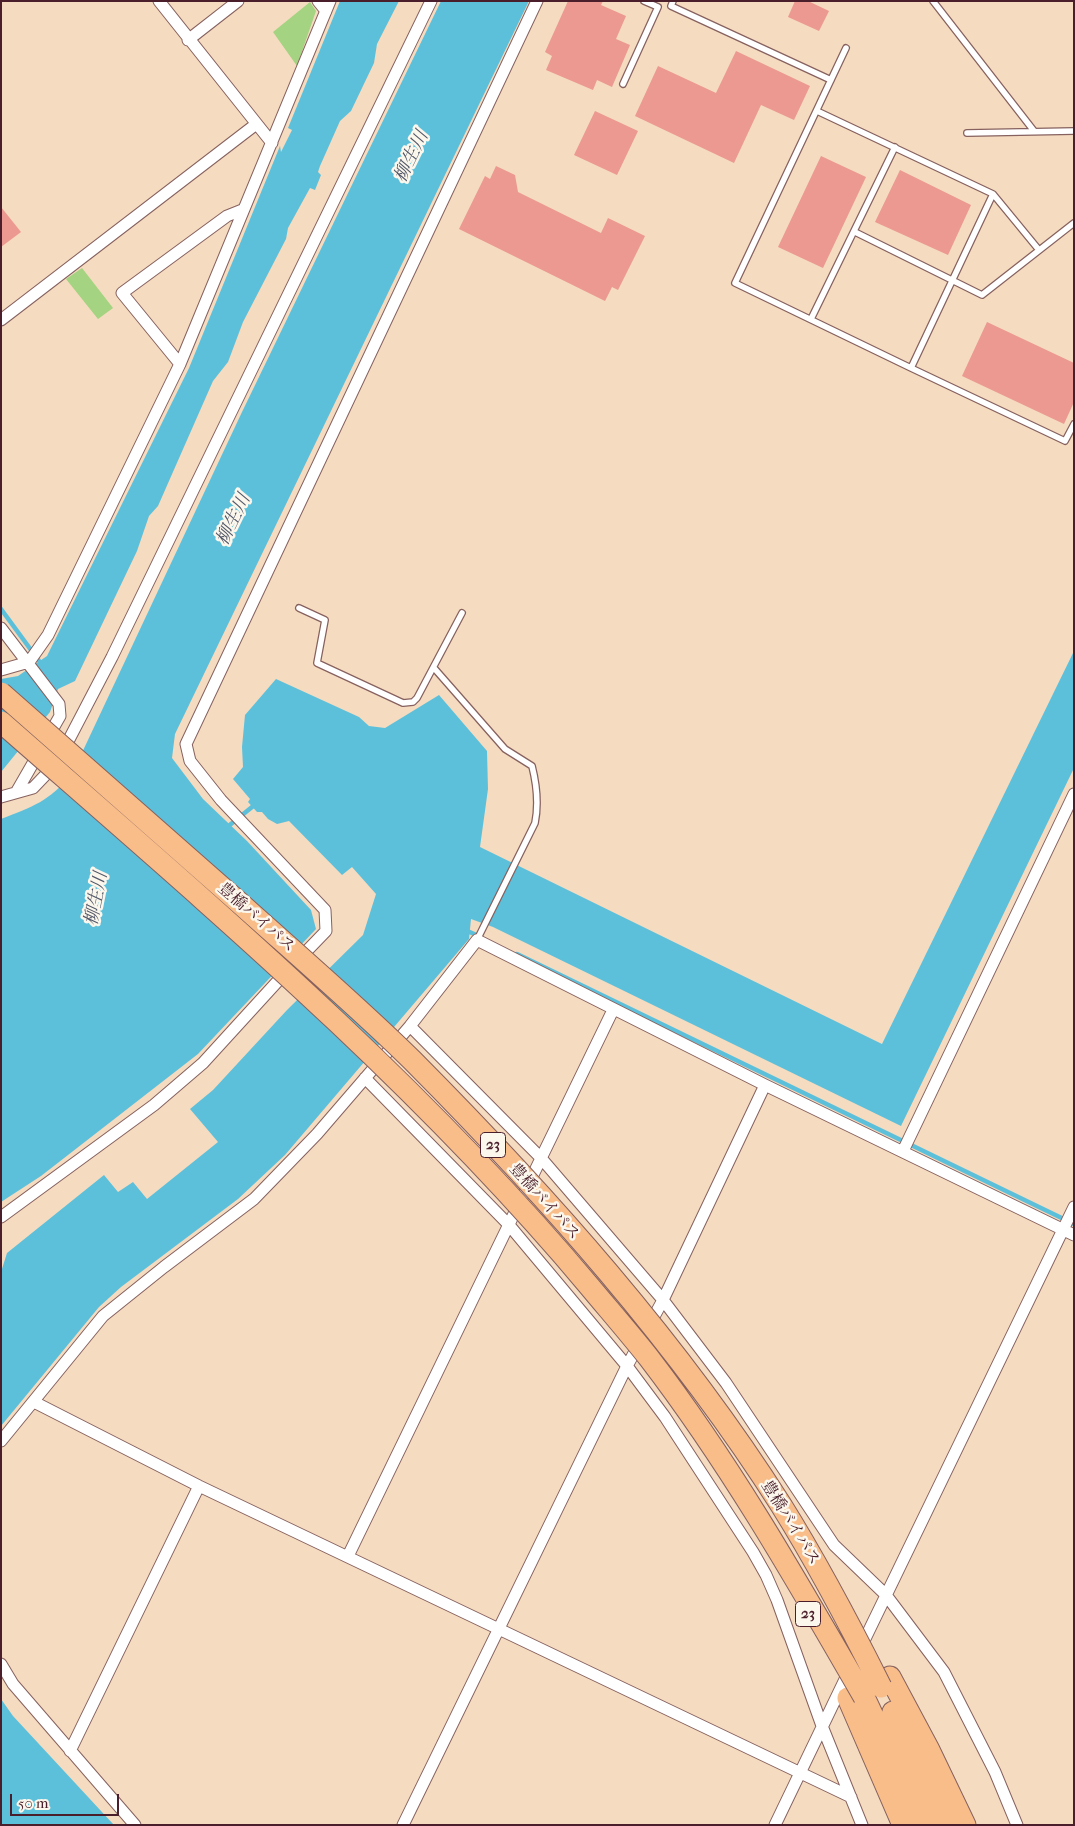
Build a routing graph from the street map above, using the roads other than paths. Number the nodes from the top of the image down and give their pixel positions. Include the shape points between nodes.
1 (159, 1) edge
2 (238, 1) edge
3 (318, 1) edge
4 (431, 1) edge
5 (537, 1) edge
6 (644, 1) edge
7 (933, 1) edge
8 (672, 3) edge
9 (328, 6) edge
10 (658, 8) junction
11 (188, 40) junction
12 (846, 48) dead end
13 (831, 80) junction
14 (623, 84) dead end
15 (817, 111) junction
16 (255, 125) junction
17 (1034, 131) junction
18 (1073, 131) edge
19 (967, 133) dead end
20 (272, 143) junction
21 (895, 147) junction
22 (993, 194) junction
23 (242, 210) junction
24 (1074, 223) edge
25 (855, 232) junction
26 (1039, 250) junction
27 (954, 281) junction
28 (811, 319) junction
29 (1, 320) edge
30 (180, 364) junction
31 (911, 368) junction
32 (1074, 424) edge
33 (299, 608) dead end
34 (462, 613) dead end
35 (1, 628) edge
36 (30, 661) junction
37 (434, 668) junction
38 (1, 670) edge
39 (1, 693) edge
40 (1, 722) edge
41 (17, 791) junction
42 (1074, 794) edge
43 (1, 797) edge
44 (477, 940) junction
45 (613, 1010) junction
46 (410, 1026) junction
47 (366, 1078) junction
48 (765, 1085) junction
49 (903, 1150) junction
50 (541, 1158) junction
51 (1073, 1209) edge
52 (1, 1217) edge
53 (509, 1225) junction
54 (1067, 1231) edge
55 (663, 1300) junction
56 (627, 1366) junction
57 (34, 1402) junction
58 (1, 1442) edge
59 (199, 1486) junction
60 (348, 1556) junction
61 (886, 1595) junction
62 (499, 1629) junction
63 (1, 1664) edge
64 (871, 1690) junction
65 (822, 1726) junction
66 (70, 1751) junction
67 (800, 1774) junction
68 (851, 1797) junction
69 (136, 1825) edge
70 (403, 1825) edge
71 (776, 1825) edge
72 (862, 1825) edge
73 (903, 1825) edge
74 (924, 1825) edge
75 (945, 1825) edge
76 (964, 1825) edge
77 (1016, 1825) edge

1 - 11 street
2 - 11 street
3 - 9 street
4 - 41 street via 80,721 43,780 33,788
5 - 52 street via 186,744 190,761 231,811 325,910 326,931 203,1063 154,1105
6 - 10 lane
7 - 17 lane
8 - 10 lane
8 - 13 lane
9 - 20 street
10 - 14 lane
11 - 16 street
12 - 13 lane
13 - 15 lane
15 - 21 lane
15 - 28 lane via 735,283
16 - 20 street
16 - 29 street
17 - 18 lane
17 - 19 lane
20 - 23 street
21 - 22 lane
21 - 25 lane
22 - 26 lane
22 - 27 lane
23 - 30 street
23 - 30 street via 227,216 122,293
24 - 26 lane
25 - 27 lane
25 - 28 lane
26 - 27 lane via 982,295
27 - 31 lane
28 - 31 lane
30 - 36 street via 40,647
31 - 32 lane via 1065,441
33 - 37 lane via 325,620 317,663 398,702 409,703 417,698
34 - 37 lane
35 - 36 street
36 - 38 street
36 - 41 street via 59,704 60,716
37 - 44 lane via 505,749 532,766 536,783 538,806 535,823
39 - 64 highway, 豊橋バイパス / 23, bridge via 310,966 396,1046 536,1190 654,1328 780,1505 854,1632
40 - 64 highway, 豊橋バイパス / 23, bridge via 304,991 399,1080 533,1219 648,1357 722,1458
41 - 43 street
42 - 49 street
44 - 45 street
44 - 46 street
45 - 48 street
45 - 50 street
46 - 47 street
46 - 50 street
47 - 53 street
47 - 57 street via 254,1199 104,1316
48 - 49 street
48 - 55 street
49 - 54 street
50 - 53 street
50 - 55 street
51 - 54 street
53 - 56 street
53 - 60 street
54 - 61 street
55 - 56 street
55 - 61 street via 726,1383 834,1545
56 - 62 street
56 - 65 street via 670,1425 766,1575
57 - 58 street
57 - 59 street
59 - 60 street
59 - 66 street
60 - 62 street
61 - 65 street
61 - 77 street via 944,1672 995,1772
62 - 67 street
62 - 70 street
63 - 66 street via 13,1684
64 - 73 highway, 23
64 - 74 highway, 豊橋バイパス / 23
64 - 75 highway, 豊橋バイパス / 23
64 - 76 highway, 23 via 929,1750
65 - 67 street
65 - 68 street
66 - 69 street
67 - 68 street
67 - 71 street
68 - 72 street

